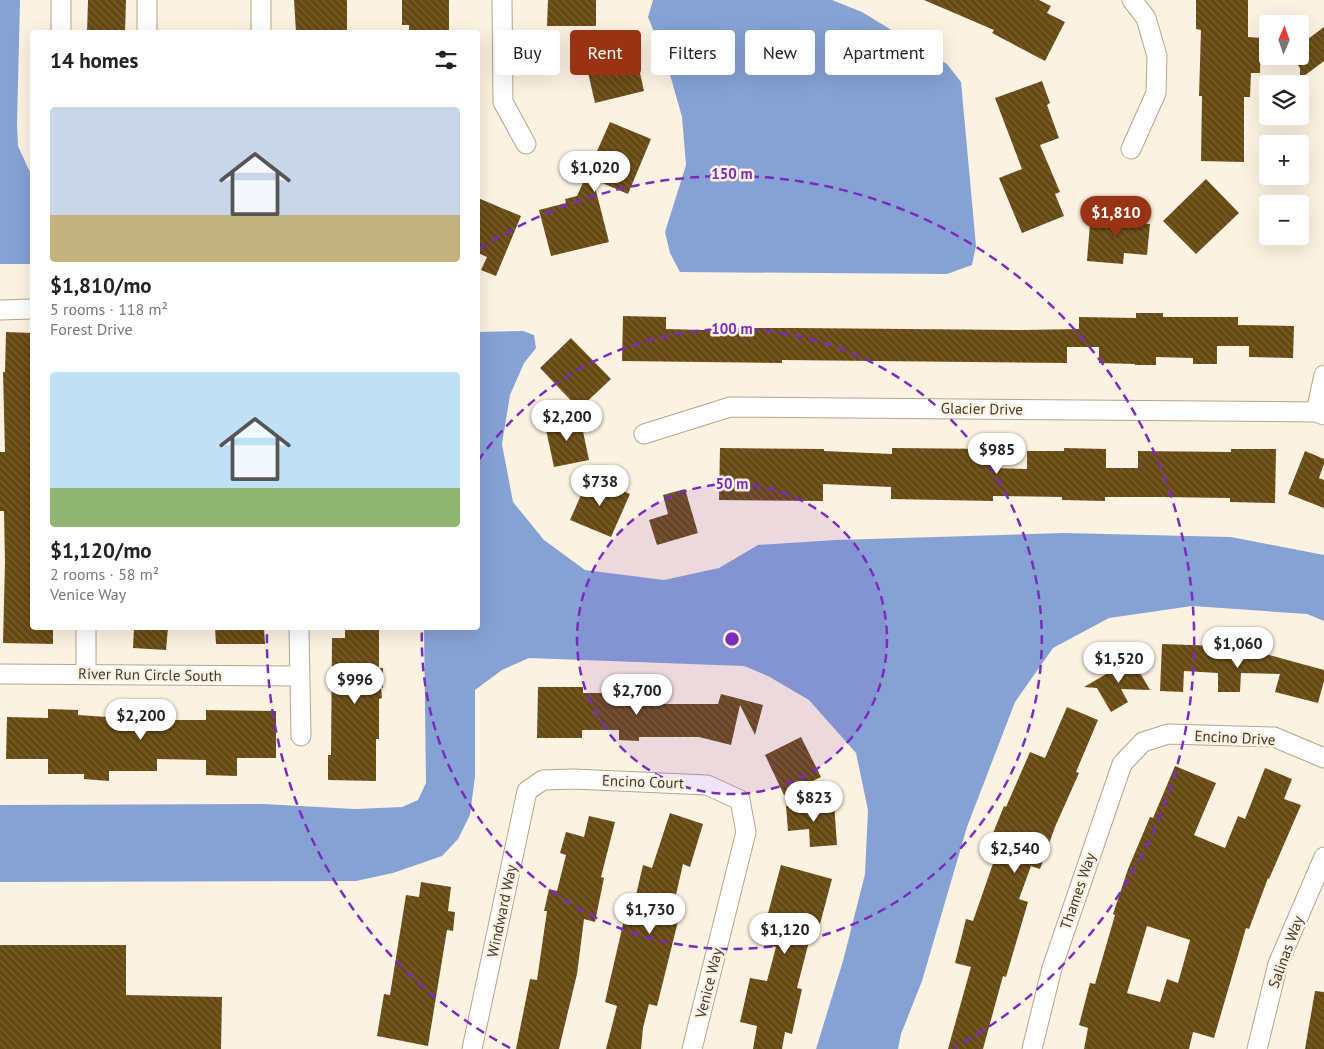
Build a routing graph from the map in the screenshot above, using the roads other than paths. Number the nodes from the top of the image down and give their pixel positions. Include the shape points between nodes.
1 (61, 0) edge
2 (147, 0) edge
3 (261, 0) edge
4 (502, 0) edge
5 (1132, 0) edge
6 (61, 30) edge
7 (147, 30) edge
8 (261, 30) edge
9 (526, 144) dead end
10 (1132, 149) dead end
11 (30, 309) edge
12 (0, 310) edge
13 (1324, 375) edge
14 (1320, 414) edge
15 (644, 434) dead end
16 (86, 630) edge
17 (299, 630) edge
18 (0, 674) edge
19 (86, 674) junction
20 (299, 676) junction
21 (301, 736) dead end
22 (1143, 742) joint
23 (1324, 758) edge
24 (543, 780) joint
25 (740, 800) joint
26 (1324, 857) edge
27 (472, 1049) edge
28 (692, 1049) edge
29 (1032, 1049) edge
30 (1257, 1049) edge

1 - 6 street
2 - 7 street
3 - 8 street
4 - 9 street via 503,102
5 - 10 street via 1146,18 1157,56 1156,93
11 - 12 street
13 - 14 street
14 - 15 street, Glacier Drive via 730,406
16 - 19 street
17 - 20 street
18 - 19 street, River Run Circle South
19 - 20 street, River Run Circle South
20 - 21 street
22 - 23 street, Encino Drive via 1168,734 1274,737
22 - 29 street, Thames Way via 1122,764 1052,968
24 - 25 street, Encino Court via 707,785
24 - 27 street, Windward Way via 527,791
25 - 28 street, Venice Way via 746,832
26 - 30 street, Salinas Way via 1278,964

